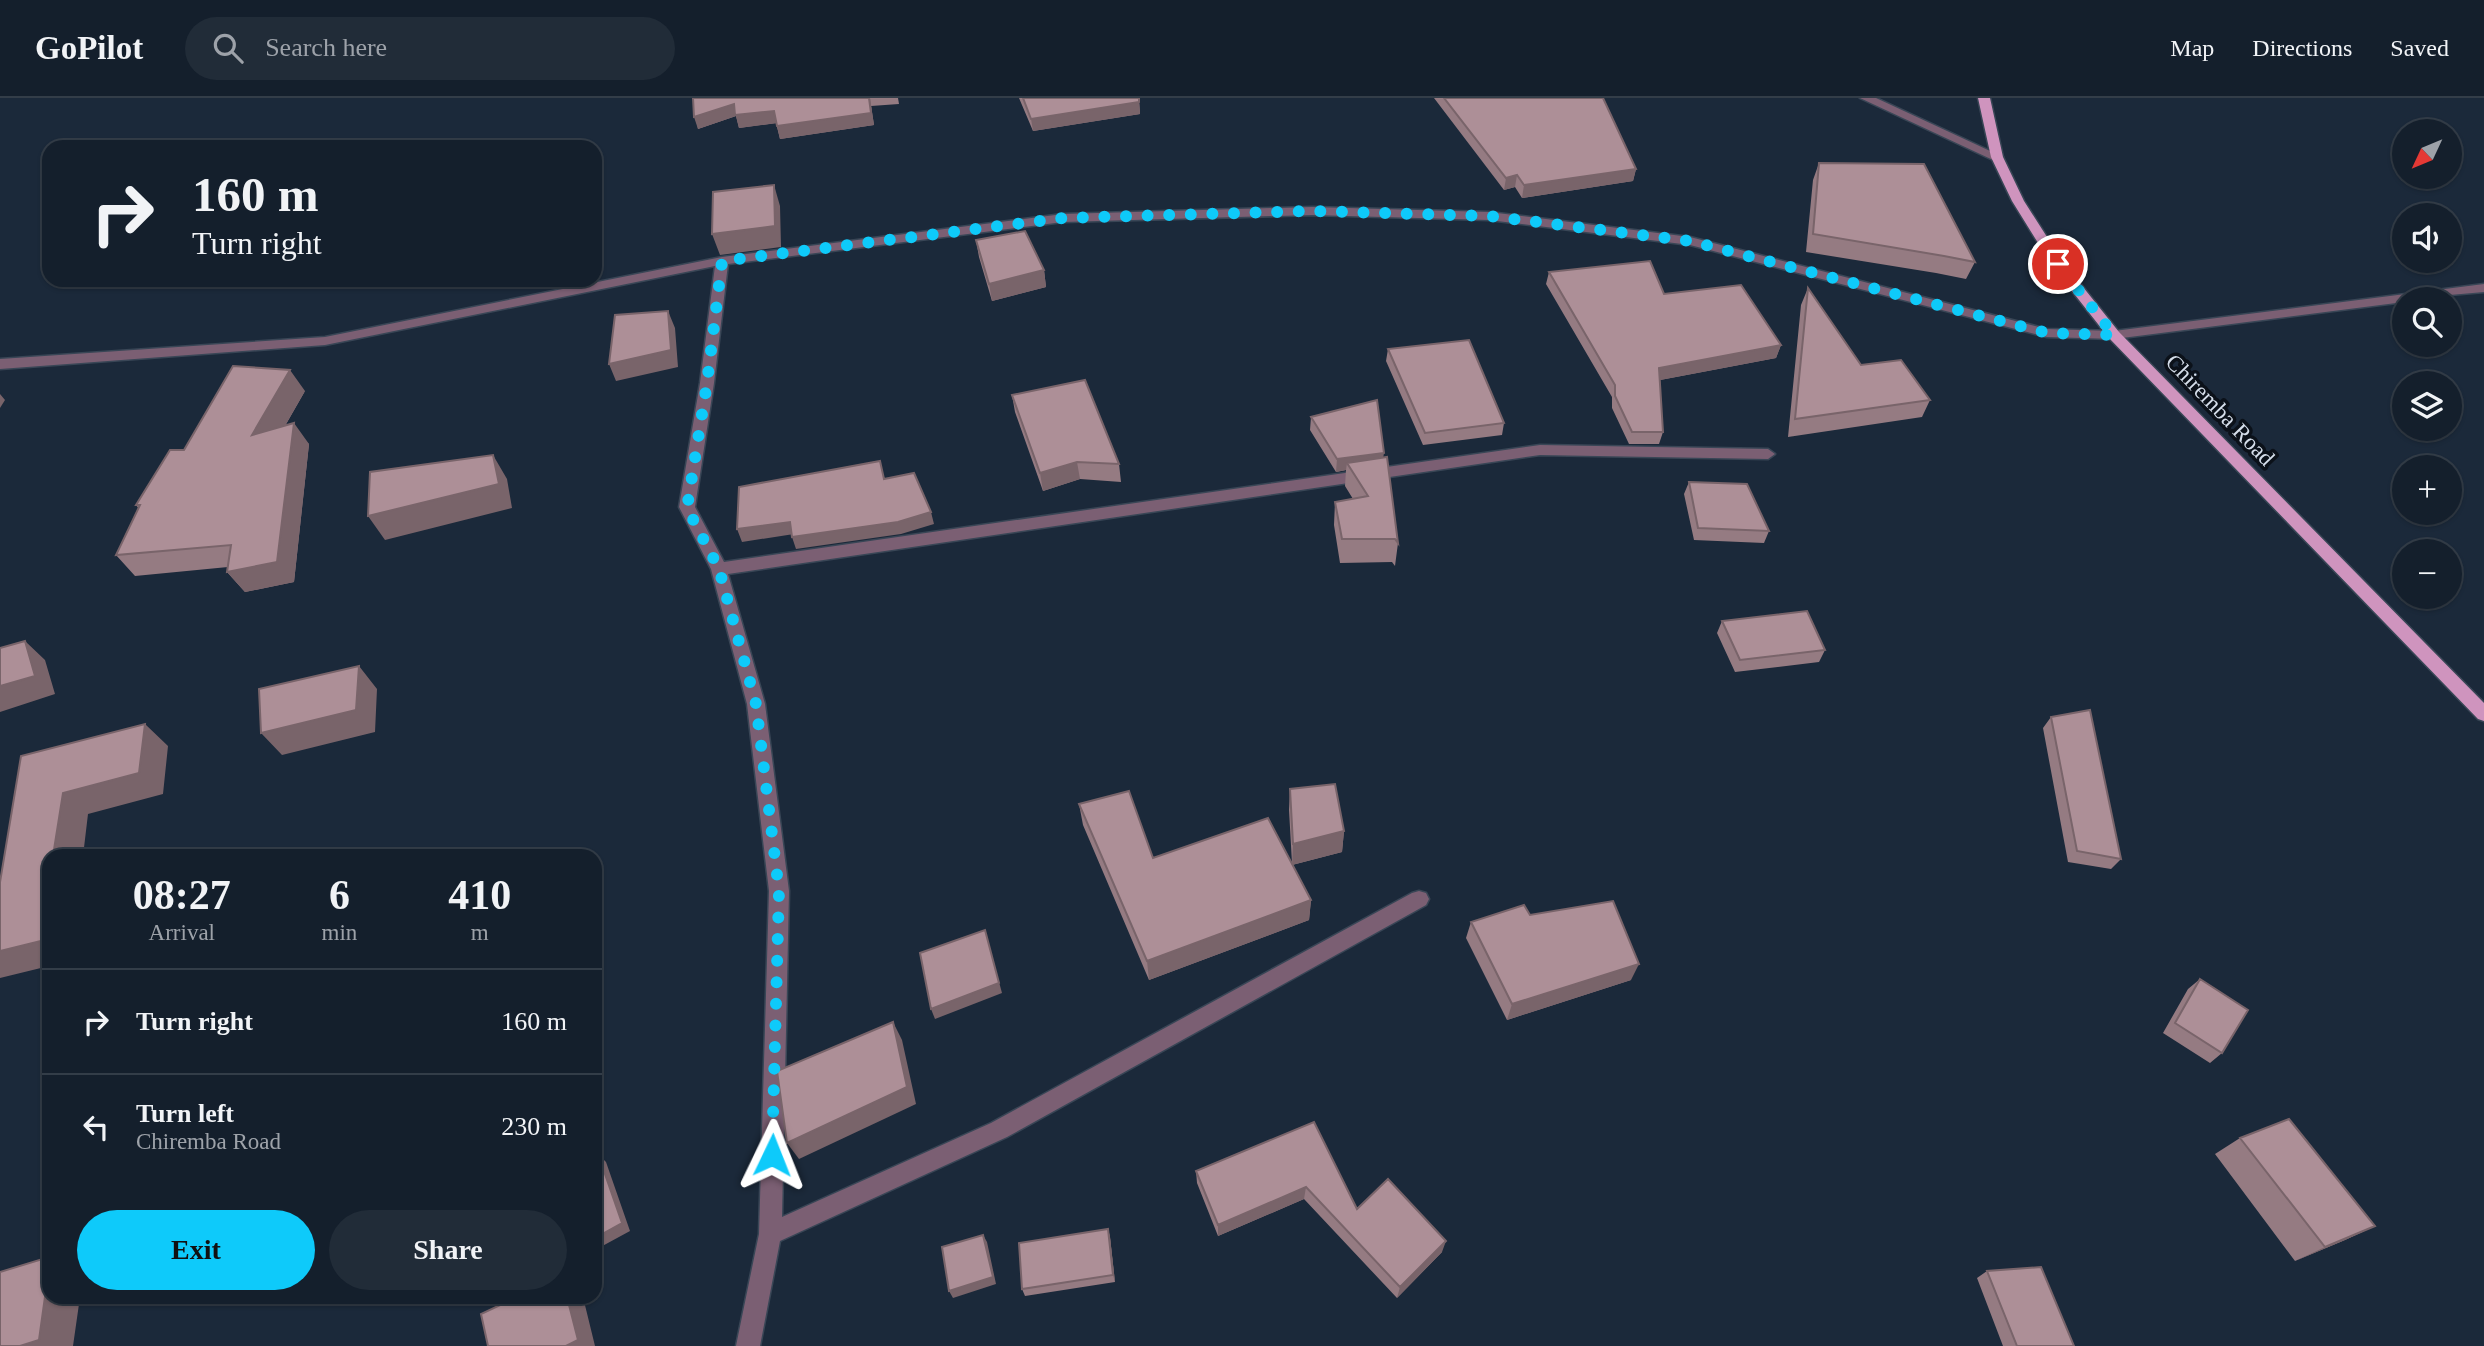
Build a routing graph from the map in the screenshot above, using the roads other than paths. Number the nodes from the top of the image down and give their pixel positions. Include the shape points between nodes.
1 (1866, 98) edge
2 (1984, 98) edge
3 (1997, 158) junction
4 (722, 261) junction
5 (602, 285) edge
6 (593, 287) edge
7 (2484, 288) edge
8 (2114, 335) junction
9 (0, 364) edge
10 (1768, 454) dead end
11 (719, 569) junction
12 (2484, 714) edge
13 (1419, 899) dead end
14 (770, 1234) junction
15 (748, 1346) edge

1 - 3 street
2 - 3 main road, Chiremba Road
3 - 8 main road, Chiremba Road via 2058,264
4 - 5 street
4 - 8 street via 1063,218 1312,211 1489,216 1690,241 2047,333
4 - 11 street via 687,508
6 - 9 street via 326,341
7 - 8 street
8 - 12 main road, Chiremba Road
10 - 11 street via 1539,450
11 - 14 street via 756,704 779,891
13 - 14 street via 999,1130
14 - 15 street

